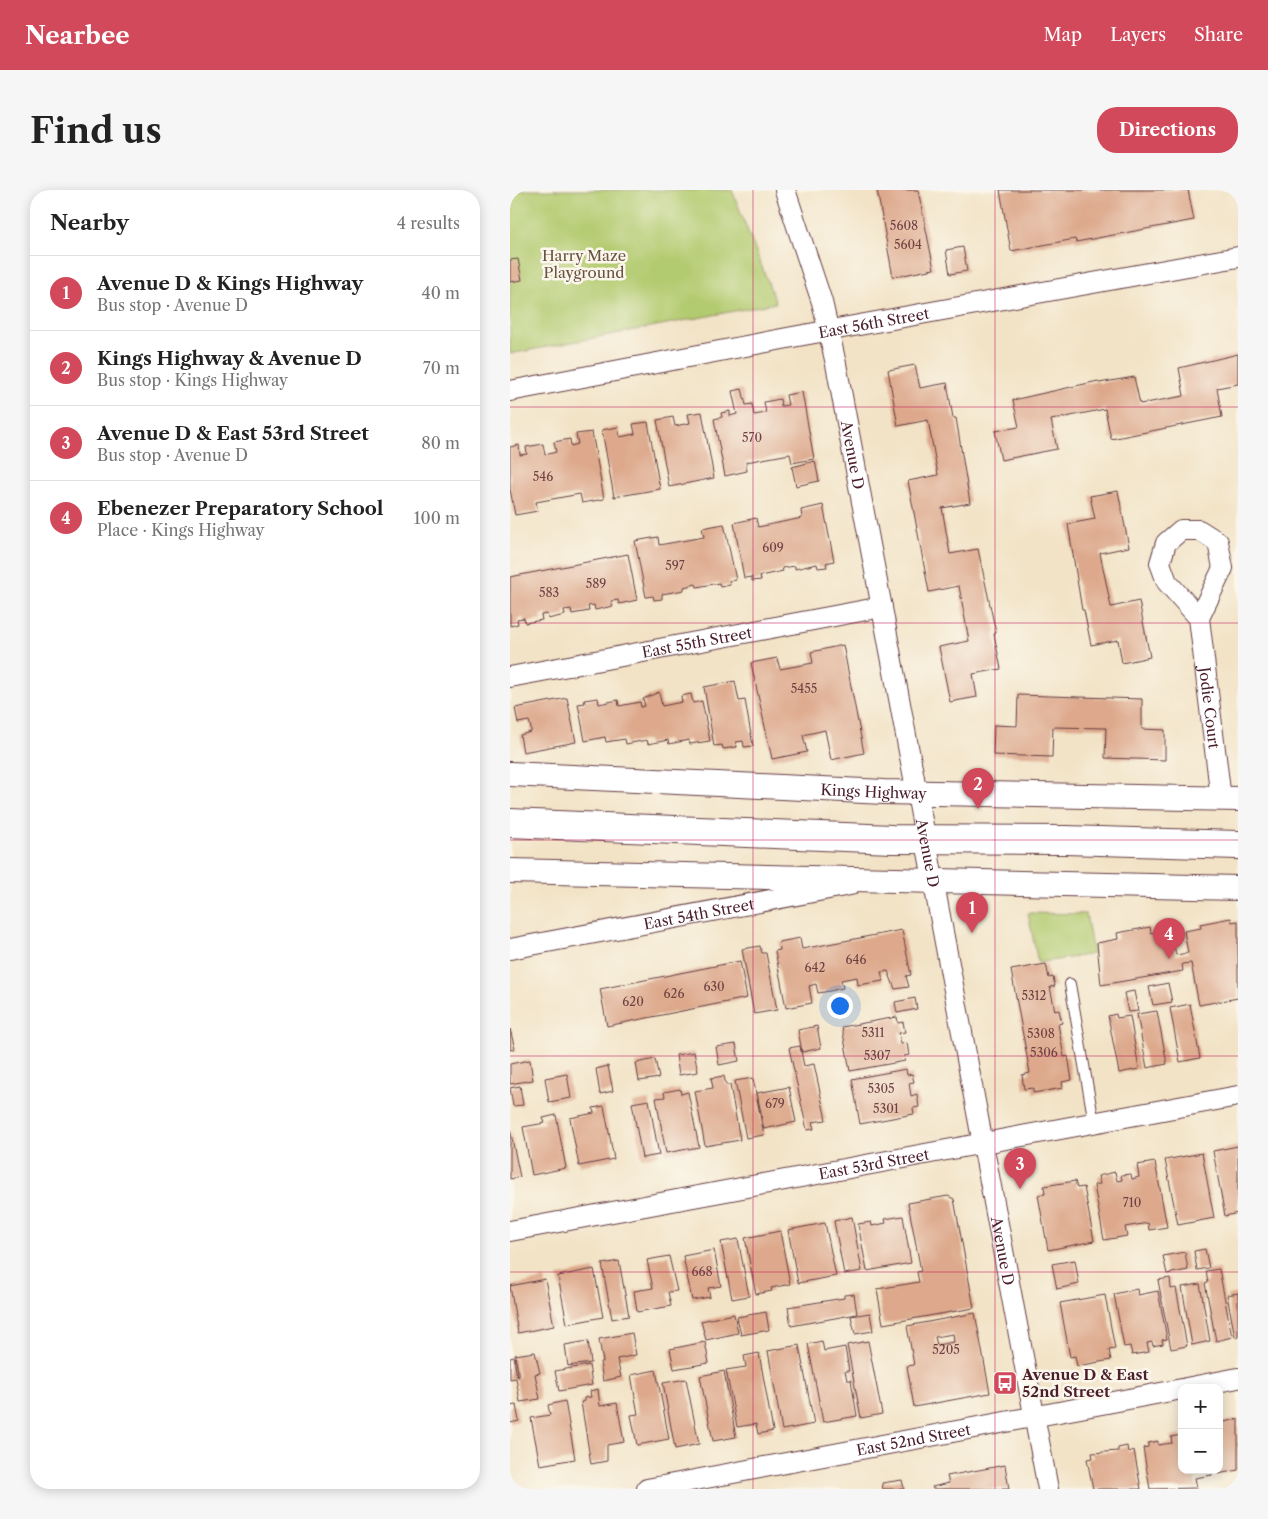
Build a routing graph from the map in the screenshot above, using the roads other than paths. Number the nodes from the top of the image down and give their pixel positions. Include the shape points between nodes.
1 (785, 190) edge
2 (1238, 257) edge
3 (828, 330) junction
4 (510, 390) edge
5 (882, 606) junction
6 (1199, 618) dead end
7 (510, 677) edge
8 (510, 774) edge
9 (917, 793) junction
10 (1230, 799) edge
11 (510, 823) edge
12 (926, 840) junction
13 (1238, 845) edge
14 (510, 871) edge
15 (888, 878) junction
16 (933, 879) junction
17 (1238, 888) edge
18 (510, 949) edge
19 (1070, 984) dead end
20 (1238, 1096) edge
21 (1094, 1123) junction
22 (983, 1144) junction
23 (510, 1231) edge
24 (1238, 1378) edge
25 (1207, 1384) edge
26 (1178, 1389) edge
27 (1034, 1417) junction
28 (647, 1489) edge
29 (1048, 1489) edge

1 - 3 street, Avenue D
2 - 3 street, East 56th Street
3 - 4 street, East 56th Street
3 - 5 street, Avenue D
5 - 7 street, East 55th Street
5 - 9 street, Avenue D
6 - 10 street, Jodie Court
8 - 9 street, Kings Highway
9 - 10 street, Kings Highway
9 - 12 street, Avenue D
11 - 12 main road
12 - 13 main road
12 - 16 street, Avenue D
14 - 15 street
15 - 16 street
15 - 18 street, East 54th Street
16 - 17 street
16 - 22 street, Avenue D
19 - 21 lane
20 - 21 street, East 53rd Street
21 - 22 street, East 53rd Street
22 - 23 street, East 53rd Street
22 - 27 street, Avenue D
24 - 25 street
26 - 27 street, East 52nd Street
27 - 28 street, East 52nd Street
27 - 29 street, Avenue D

